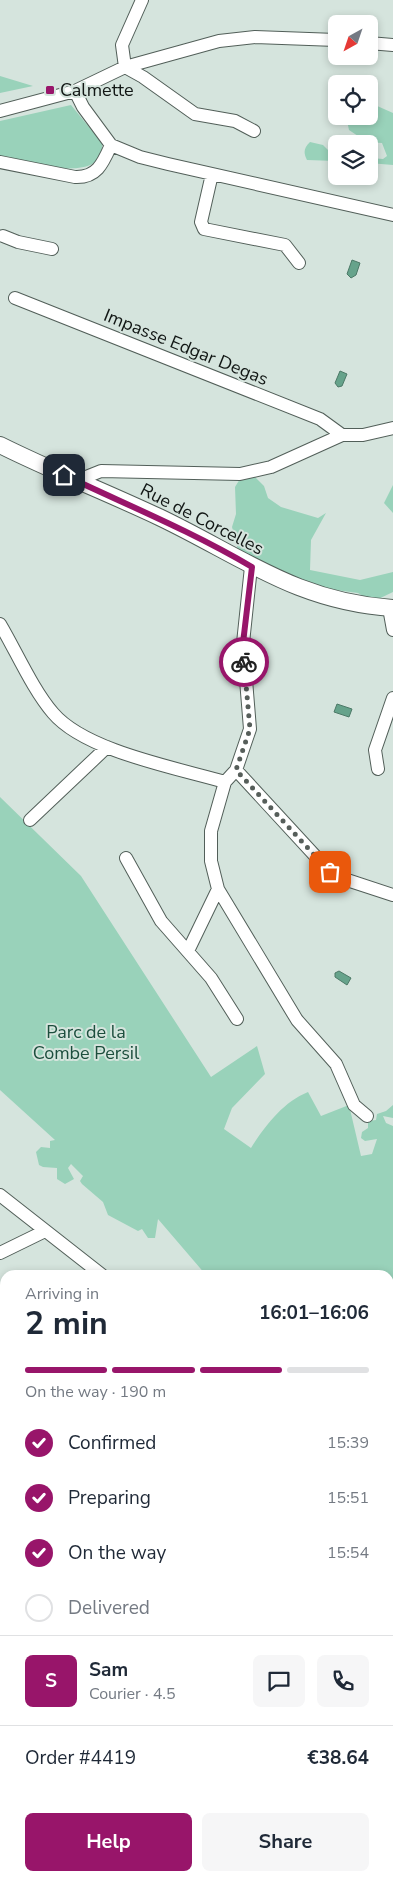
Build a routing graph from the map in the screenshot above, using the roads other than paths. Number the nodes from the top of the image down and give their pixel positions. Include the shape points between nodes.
1 (142, 0) edge
2 (328, 40) edge
3 (378, 44) edge
4 (393, 45) edge
5 (125, 67) junction
6 (76, 91) junction
7 (0, 111) edge
8 (254, 131) dead end
9 (111, 145) junction
10 (0, 162) edge
11 (212, 174) junction
12 (393, 215) edge
13 (1, 238) edge
14 (52, 249) dead end
15 (299, 263) dead end
16 (15, 298) dead end
17 (393, 428) edge
18 (342, 435) junction
19 (0, 445) edge
20 (81, 484) junction
21 (252, 567) junction
22 (391, 608) edge
23 (0, 624) edge
24 (393, 630) edge
25 (393, 698) edge
26 (107, 747) junction
27 (378, 769) dead end
28 (236, 770) junction
29 (225, 782) junction
30 (30, 820) dead end
31 (126, 858) dead end
32 (218, 889) junction
33 (393, 895) edge
34 (188, 951) junction
35 (237, 1018) dead end
36 (367, 1116) dead end
37 (0, 1195) edge
38 (46, 1231) junction
39 (0, 1253) edge
40 (96, 1270) edge

1 - 5 street via 122,45
2 - 5 street via 255,37 219,41
3 - 4 street
5 - 6 street
5 - 8 street via 195,114 235,121
6 - 7 street
6 - 9 street
9 - 10 street via 99,168 85,177
9 - 11 street via 140,157
11 - 12 street
11 - 15 street via 201,222 204,229 285,245
13 - 14 street
16 - 18 street, Impasse Edgar Degas via 320,418
17 - 18 street via 363,435
18 - 20 street via 271,467 248,473 101,471 86,477
19 - 20 main road, Rue de Corcelles
20 - 21 main road, Rue de Corcelles via 157,516
21 - 22 main road, Rue de Corcelles via 320,595
21 - 28 street via 243,643 250,729
22 - 24 street
23 - 26 street via 52,713 75,733
25 - 27 street via 375,750
26 - 29 street
26 - 30 street
28 - 29 street
28 - 33 street via 330,872
29 - 32 street via 210,841
31 - 34 street via 160,921
32 - 34 street
32 - 36 street via 297,1020 336,1064 354,1105
34 - 35 street
37 - 38 street
38 - 39 street
38 - 40 street

